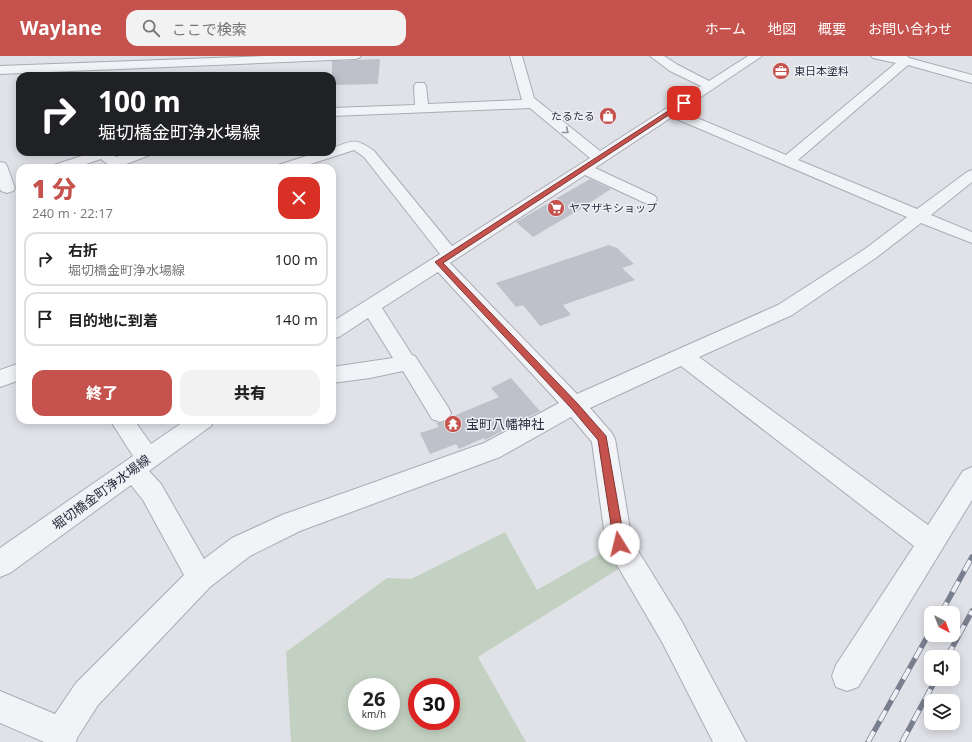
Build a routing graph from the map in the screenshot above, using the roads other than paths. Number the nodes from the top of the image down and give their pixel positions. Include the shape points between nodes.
1 (355, 56) edge
2 (516, 56) edge
3 (656, 56) edge
4 (756, 56) edge
5 (877, 56) edge
6 (302, 57) edge
7 (903, 58) edge
8 (0, 70) edge
9 (299, 70) dead end
10 (972, 79) edge
11 (420, 86) dead end
12 (710, 86) junction
13 (532, 104) junction
14 (422, 108) junction
15 (336, 112) edge
16 (671, 112) junction
17 (336, 151) edge
18 (94, 156) edge
19 (106, 156) edge
20 (137, 156) edge
21 (321, 156) edge
22 (599, 158) junction
23 (788, 161) junction
24 (71, 164) edge
25 (118, 164) edge
26 (121, 164) edge
27 (296, 164) edge
28 (0, 166) edge
29 (583, 168) junction
30 (972, 176) edge
31 (656, 184) dead end
32 (9, 187) edge
33 (919, 216) junction
34 (972, 238) edge
35 (444, 259) junction
36 (371, 306) junction
37 (336, 329) edge
38 (683, 356) junction
39 (407, 361) junction
40 (16, 373) edge
41 (336, 374) edge
42 (0, 379) edge
43 (574, 405) junction
44 (440, 413) dead end
45 (123, 424) edge
46 (197, 424) edge
47 (140, 464) junction
48 (972, 478) edge
49 (931, 543) junction
50 (0, 564) edge
51 (200, 578) junction
52 (847, 676) dead end
53 (0, 707) edge
54 (60, 738) edge
55 (730, 742) edge

1 - 6 street
2 - 13 street via 528,100
3 - 12 street
4 - 12 street
5 - 7 street
6 - 8 street via 234,66
6 - 9 street
7 - 10 street
7 - 23 street
11 - 14 street
12 - 16 street
13 - 14 street
13 -> 22 street
14 - 15 street
16 - 22 street
16 - 23 street
17 - 35 street via 356,145 369,154
18 - 24 street
19 - 25 street
20 - 26 street
21 - 27 street
22 - 29 street
23 - 33 street
28 - 32 street
29 - 31 street via 645,196
29 - 35 street
30 - 33 street
33 - 34 street
33 - 38 street via 870,253 785,310
35 - 36 street
35 - 43 street
36 - 37 street
36 - 39 street
38 - 43 street
38 - 49 street
39 - 41 street
39 - 44 street
40 - 42 street
43 - 51 street via 492,450 291,523 241,547
43 - 55 street via 603,439 619,544 672,632
45 - 47 street
46 - 47 street, 堀切橋金町浄水場線
47 - 50 street, 堀切橋金町浄水場線
47 - 51 street via 152,492
48 - 49 street
49 - 52 street
51 - 54 street via 87,694
53 - 54 street

